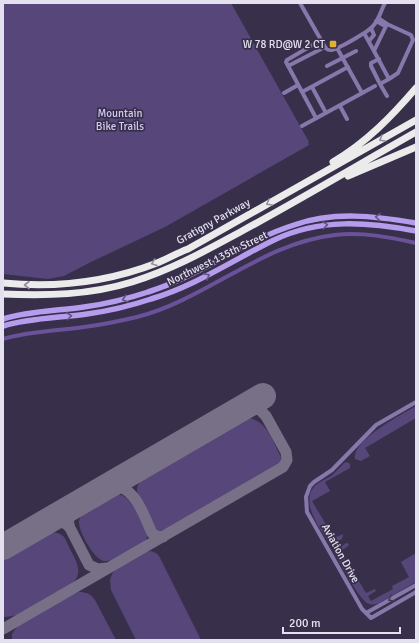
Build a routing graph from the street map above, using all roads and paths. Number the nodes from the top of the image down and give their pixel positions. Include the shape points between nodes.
1 (300, 3) edge
2 (385, 3) edge
3 (376, 20) junction
4 (387, 24) junction
5 (370, 28) junction
6 (364, 33) junction
7 (321, 40) junction
8 (369, 41) junction
9 (312, 45) junction
10 (326, 48) junction
11 (337, 48) junction
12 (356, 51) dead end
13 (374, 51) junction
14 (316, 52) junction
15 (342, 58) junction
16 (379, 59) junction
17 (288, 66) junction
18 (327, 66) dead end
19 (348, 67) junction
20 (389, 79) junction
21 (380, 84) junction
22 (298, 85) junction
23 (375, 86) dead end
24 (312, 87) junction
25 (416, 88) edge
26 (302, 92) junction
27 (284, 93) dead end
28 (362, 93) junction
29 (387, 96) dead end
30 (340, 106) junction
31 (326, 113) junction
32 (316, 118) junction
33 (347, 119) dead end
34 (416, 120) edge
35 (302, 126) dead end
36 (416, 132) edge
37 (416, 147) edge
38 (302, 183) junction
39 (322, 187) junction
40 (416, 223) edge
41 (416, 231) edge
42 (3, 283) edge
43 (3, 294) edge
44 (3, 319) edge
45 (3, 326) edge
46 (416, 402) edge
47 (416, 585) edge
48 (416, 592) edge
49 (366, 613) junction

1 - 7 street
2 - 3 street
3 - 4 street
3 - 5 street
4 - 13 street
4 - 20 street via 411,35 413,40 398,73
5 - 6 street
5 - 8 street via 374,35
6 - 8 street
6 - 11 street
7 - 9 street
7 - 10 street
8 - 13 street
9 - 14 street
9 - 17 street via 287,60
10 - 11 street
10 - 14 street
11 - 15 street
12 - 15 street
13 - 16 street
14 - 17 street
15 - 18 street
15 - 19 street
16 - 20 street
16 - 21 street via 370,65
17 - 22 street
19 - 24 street
19 - 28 street
20 - 21 street
21 - 29 street
22 - 26 street
22 - 27 street
23 - 28 street
24 - 26 street
24 - 31 street
25 - 38 highway via 396,111 356,147
26 - 32 street
28 - 30 street
30 - 31 street
30 - 33 street
31 - 32 street
32 - 35 street
34 -> 38 highway, Gratigny Parkway
36 - 39 highway, Gratigny Parkway
37 - 39 highway
38 -> 42 highway, Gratigny Parkway via 188,249 157,263 87,281 50,285
39 - 43 highway, Gratigny Parkway via 192,258 146,277 95,290 64,294
40 -> 44 main road, Northwest 135th Street via 365,216 310,220 269,235 199,272 150,292 106,304 29,313
45 -> 41 main road, Northwest 135th Street via 107,311 154,298 202,279 275,240 311,228 366,223
46 - 49 street, Aviation Drive via 372,428 332,470 314,482 307,492 307,512
47 -> 49 street
48 - 49 street, Aviation Drive via 371,618

